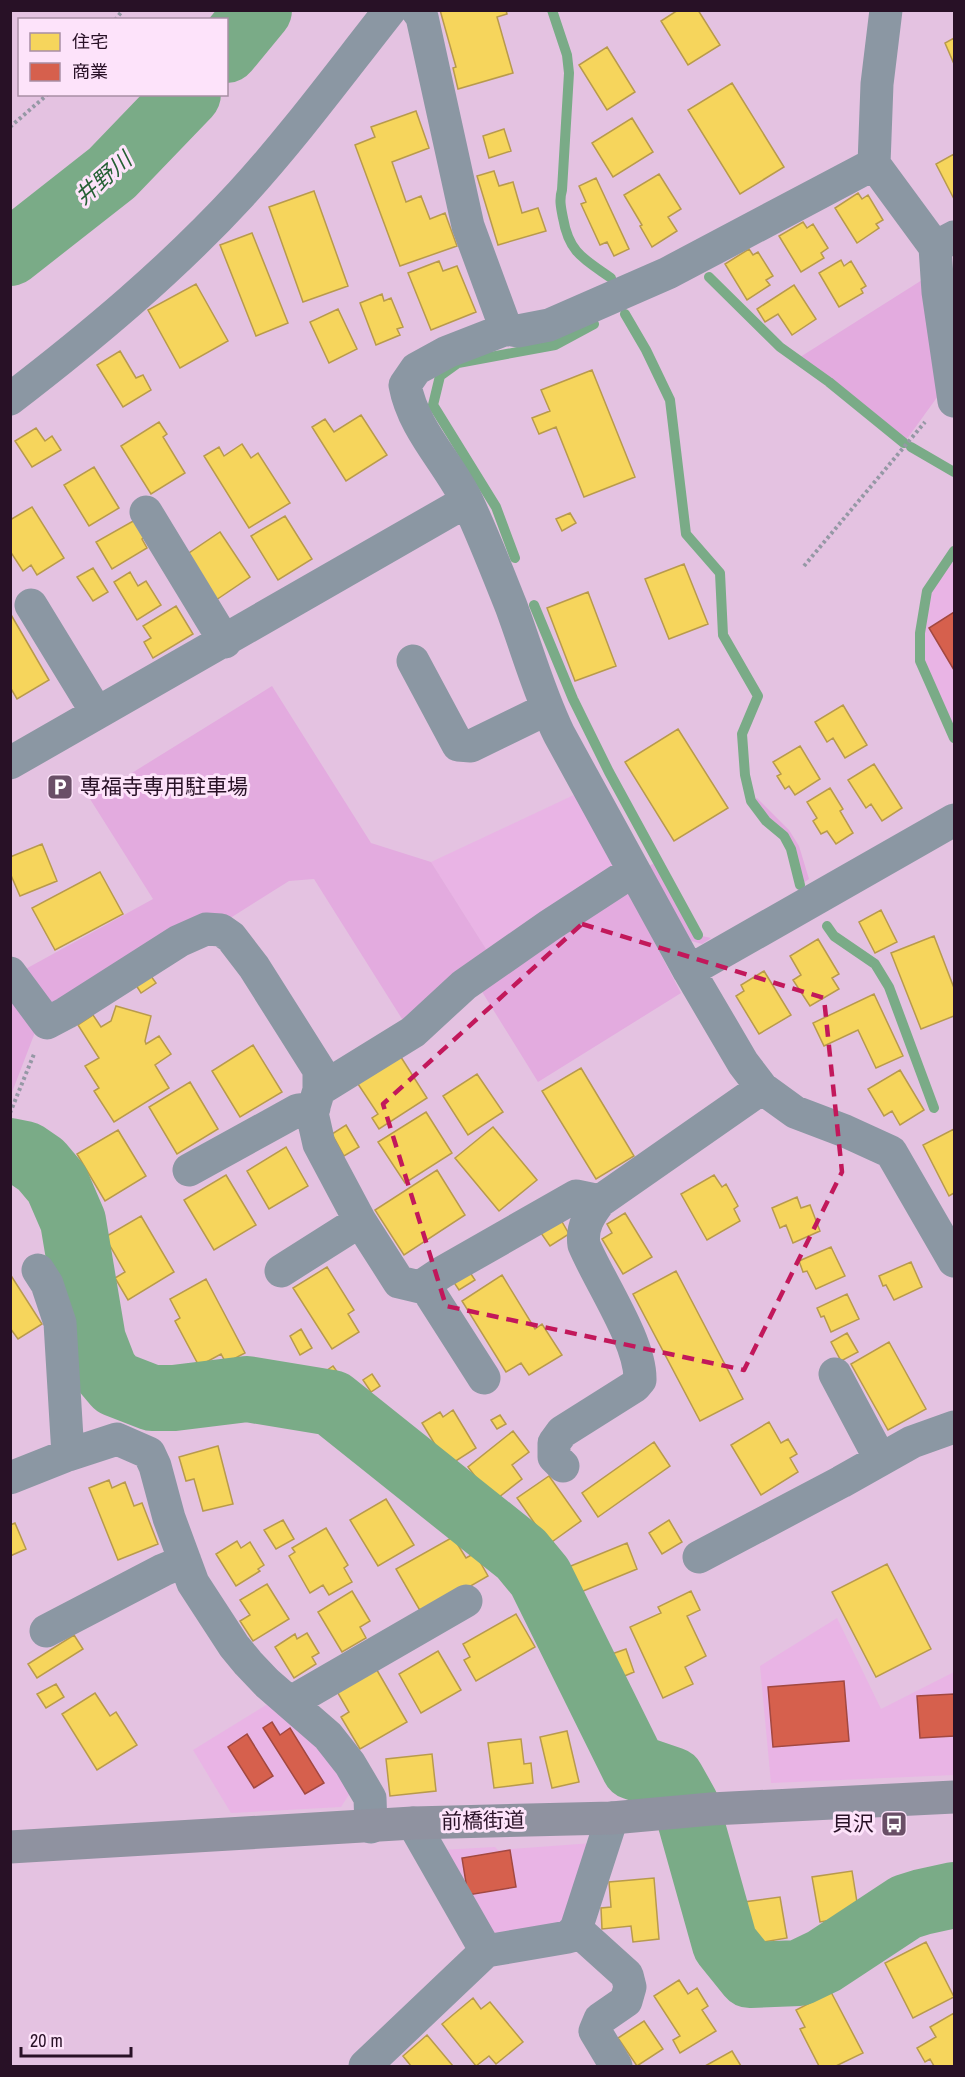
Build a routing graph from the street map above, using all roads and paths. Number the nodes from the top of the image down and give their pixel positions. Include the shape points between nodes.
1 (390, 10) edge
2 (417, 10) edge
3 (886, 10) edge
4 (46, 96) edge
5 (10, 127) edge
6 (874, 164) junction
7 (945, 242) edge
8 (506, 329) junction
9 (953, 393) edge
10 (10, 399) edge
11 (467, 501) junction
12 (146, 512) dead end
13 (804, 566) dead end
14 (31, 605) dead end
15 (225, 642) junction
16 (413, 661) dead end
17 (547, 709) junction
18 (97, 713) junction
19 (10, 763) edge
20 (954, 820) edge
21 (633, 871) junction
22 (688, 971) junction
23 (10, 972) edge
24 (47, 1023) junction
25 (762, 1088) junction
26 (317, 1099) junction
27 (10, 1113) edge
28 (189, 1170) dead end
29 (600, 1200) junction
30 (944, 1219) edge
31 (360, 1221) junction
32 (954, 1261) edge
33 (38, 1270) dead end
34 (281, 1271) dead end
35 (424, 1284) junction
36 (835, 1374) dead end
37 (483, 1378) dead end
38 (954, 1427) edge
39 (68, 1455) junction
40 (875, 1463) junction
41 (563, 1466) dead end
42 (10, 1478) edge
43 (699, 1557) dead end
44 (185, 1561) junction
45 (466, 1601) dead end
46 (46, 1631) dead end
47 (291, 1702) junction
48 (954, 1797) edge
49 (612, 1818) junction
50 (413, 1823) junction
51 (371, 1827) junction
52 (10, 1847) edge
53 (576, 1929) junction
54 (486, 1951) junction
55 (365, 2067) edge
56 (616, 2067) edge

1 - 10 street via 242,193 186,251 76,348
2 - 8 street via 422,17 468,226
3 - 6 street via 877,84
4 - 5 path
6 - 7 street
6 - 8 street via 668,273 549,325 518,331
7 - 9 street via 938,292
8 - 11 street via 416,369 405,385 408,402 420,425
9 - 13 path
11 - 15 street
11 - 17 street
12 - 15 street
14 - 18 street
15 - 18 street
16 - 17 street via 458,745 471,746
17 - 21 street
18 - 19 street
20 - 22 street
21 - 22 street
21 - 26 street via 464,985 413,1032
22 - 25 street
23 - 24 street
24 - 26 street via 179,941 206,929 221,930 255,967 319,1070
24 - 27 path
25 - 29 street
25 - 30 street via 795,1112 891,1152
26 - 28 street
26 - 31 street via 312,1113 320,1144
29 - 35 street via 576,1196
29 - 41 street via 586,1221 582,1237 632,1342 641,1370 640,1380 562,1432 554,1443 554,1457
30 - 32 street
31 - 34 street
31 - 35 street via 399,1282 420,1287
33 - 39 street via 60,1323
35 - 37 street
36 - 40 street via 878,1455
38 - 40 street via 912,1442
39 - 42 street
39 - 44 street via 117,1439 149,1453
40 - 43 street
44 - 46 street
44 - 47 street via 193,1583 234,1646 267,1683
45 - 47 street
47 - 51 street via 328,1736 350,1764 370,1798
48 - 49 main road, 前橋街道
49 - 50 main road, 前橋街道
49 - 53 street
50 - 51 main road, 前橋街道
50 - 54 street
51 - 52 main road, 前橋街道
53 - 54 street via 568,1937
53 - 56 street via 627,1974 630,1987 626,2001 600,2019 595,2031
54 - 55 street

